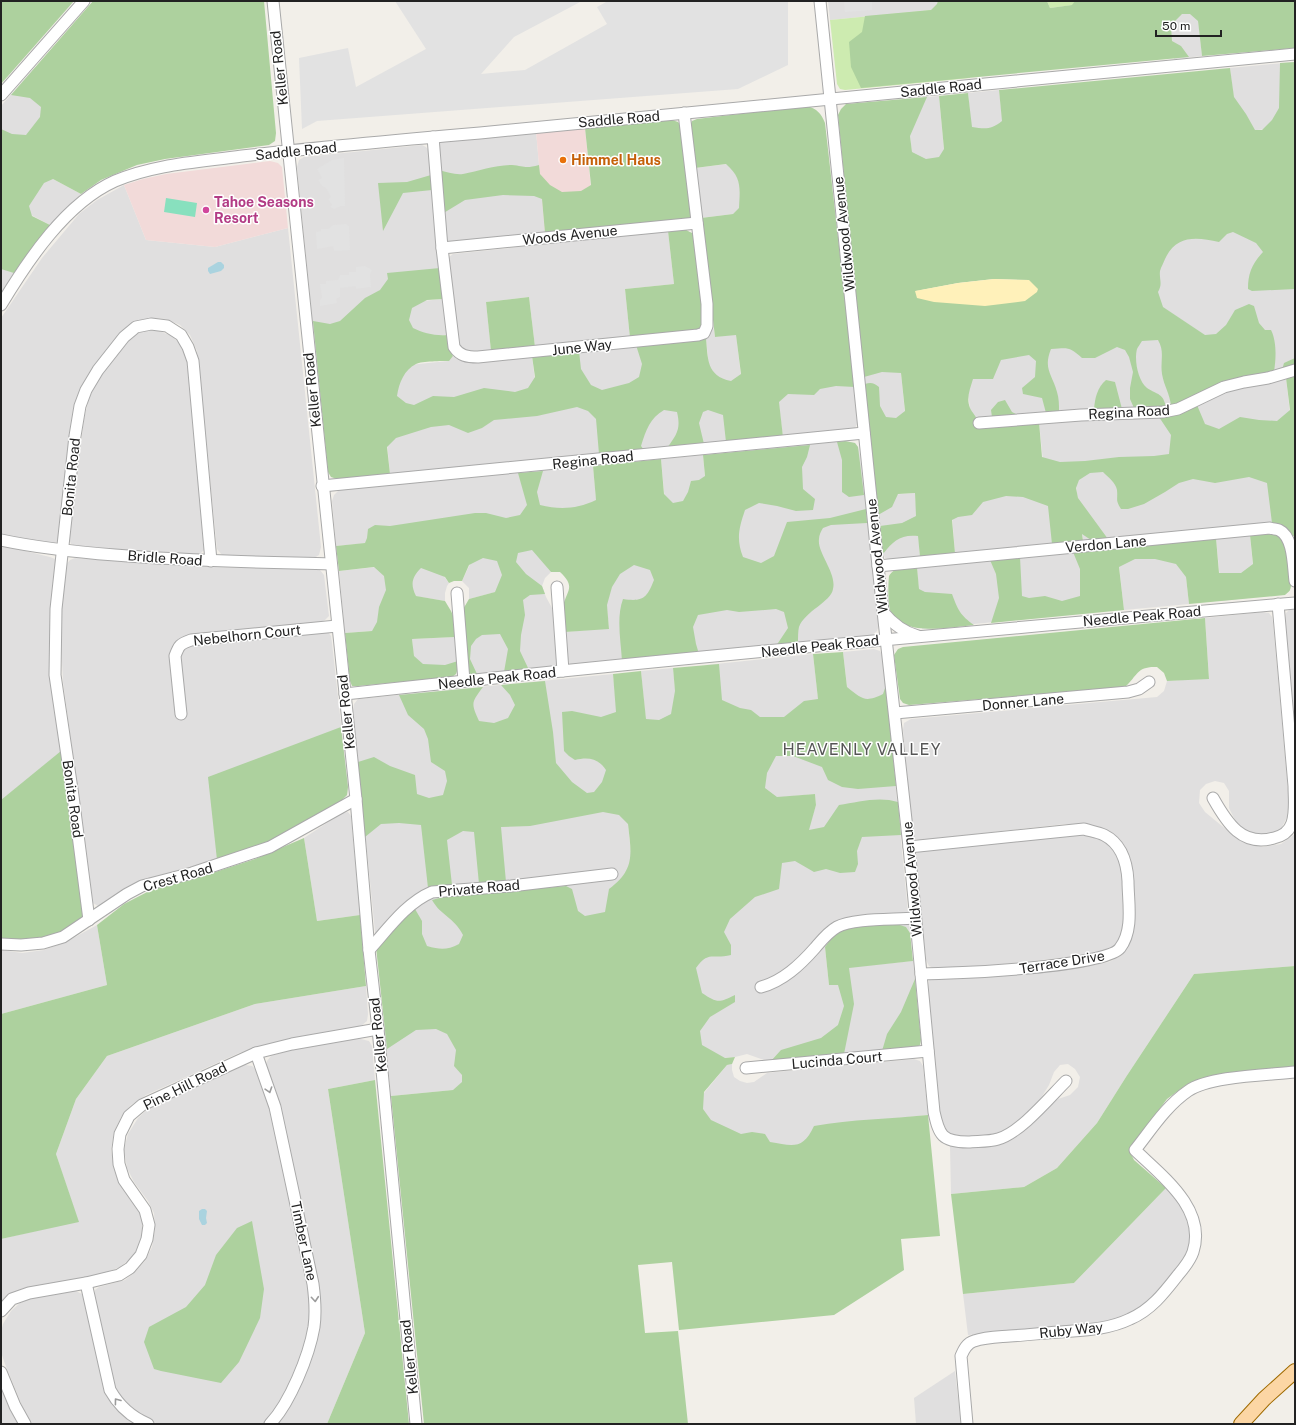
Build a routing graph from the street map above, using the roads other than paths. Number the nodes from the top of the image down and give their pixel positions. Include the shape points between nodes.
1 (84, 1) edge
2 (272, 1) edge
3 (820, 1) edge
4 (1295, 54) edge
5 (1, 95) edge
6 (830, 99) junction
7 (684, 113) junction
8 (433, 137) junction
9 (288, 151) junction
10 (697, 223) junction
11 (442, 248) junction
12 (1, 305) edge
13 (1295, 370) edge
14 (979, 423) dead end
15 (864, 433) junction
16 (322, 486) junction
17 (1, 540) edge
18 (63, 550) junction
19 (211, 561) junction
20 (330, 564) junction
21 (878, 566) junction
22 (1295, 581) edge
23 (557, 587) dead end
24 (457, 593) dead end
25 (1295, 603) edge
26 (1278, 604) junction
27 (883, 612) junction
28 (337, 626) junction
29 (920, 636) junction
30 (886, 639) junction
31 (563, 671) junction
32 (464, 681) junction
33 (1149, 682) dead end
34 (345, 694) junction
35 (895, 713) junction
36 (181, 714) dead end
37 (1213, 798) dead end
38 (356, 799) junction
39 (909, 847) junction
40 (612, 874) dead end
41 (916, 918) junction
42 (89, 920) junction
43 (1, 944) edge
44 (369, 950) junction
45 (921, 974) junction
46 (761, 987) dead end
47 (378, 1029) junction
48 (928, 1051) junction
49 (256, 1053) junction
50 (746, 1068) dead end
51 (1295, 1072) edge
52 (1066, 1082) dead end
53 (86, 1283) junction
54 (1, 1311) edge
55 (1295, 1371) edge
56 (1, 1372) edge
57 (1252, 1418) edge
58 (25, 1424) edge
59 (148, 1424) edge
60 (270, 1424) edge
61 (416, 1424) edge
62 (968, 1424) edge
63 (1241, 1424) edge

1 - 5 street
2 - 9 street, Keller Road
3 - 6 street, Wildwood Avenue
4 - 6 street, Saddle Road
6 - 7 street, Saddle Road
6 - 15 street, Wildwood Avenue
7 - 8 street, Saddle Road
7 - 10 street, June Way
8 - 9 street, Saddle Road
8 - 11 street, June Way
9 - 12 street, Saddle Road via 168,166 114,182 93,194 49,236
9 - 16 street, Keller Road
10 - 11 street, Woods Avenue
10 - 11 street, June Way via 706,304 707,326 704,333 485,356 467,357 458,353 454,347
13 - 14 street, Regina Road via 1224,387 1178,409 1163,412
15 - 16 street, Regina Road
15 - 21 street, Wildwood Avenue
16 - 20 street, Keller Road
17 - 18 street, Bridle Road
18 - 19 street, Bridle Road
18 - 19 street, Bonita Road via 75,436 84,395 98,370 124,337 136,327 151,324 167,326 181,335 193,361
18 - 42 street, Bonita Road via 56,609 55,675 74,796
19 - 20 street, Bridle Road
20 - 28 street, Keller Road
21 - 22 street, Verdon Lane via 1270,528 1279,530 1287,536
21 - 27 street, Wildwood Avenue
23 - 31 street
24 - 32 street
25 - 26 street, Needle Peak Road
26 - 29 street, Needle Peak Road
26 - 37 street via 1294,786 1295,809 1292,825 1283,836 1267,841 1253,840 1239,833 1224,818
27 - 29 street via 894,624
27 - 30 street, Wildwood Avenue
28 - 34 street, Keller Road
28 - 36 street, Nebelhorn Court via 181,643 175,656
29 - 30 street, Needle Peak Road
30 - 31 street, Needle Peak Road
30 - 35 street, Wildwood Avenue
31 - 32 street, Needle Peak Road
32 - 34 street, Needle Peak Road
33 - 35 street, Donner Lane via 1139,689 1128,692
34 - 38 street, Keller Road
35 - 39 street, Wildwood Avenue
38 - 42 street, Crest Road via 270,847 192,873 142,886
38 - 44 street, Keller Road
39 - 41 street, Wildwood Avenue
39 - 45 street, Terrace Drive via 1084,829 1104,835 1117,845 1128,869 1128,924 1126,938 1119,950 1104,957 1084,961 963,974
40 - 44 street, Private Road via 432,892 411,904
41 - 45 street, Wildwood Avenue
41 - 46 street via 844,924 828,933 789,974
42 - 43 street, Crest Road via 64,937 43,943
44 - 47 street, Keller Road
45 - 48 street, Wildwood Avenue
47 - 49 street, Pine Hill Road via 321,1038
47 - 61 street, Keller Road
48 - 50 street, Lucinda Court
48 - 52 street, Wildwood Avenue via 937,1127 941,1135 959,1142 998,1139 1012,1133
49 - 53 street, Pine Hill Road via 142,1105 129,1116 120,1134 119,1164 124,1180 146,1210 149,1225 147,1239 141,1255 130,1268 119,1275
49 -> 60 street, Timber Lane via 275,1107 313,1284 315,1305 309,1348 288,1399
51 - 62 street, Ruby Way via 1205,1083 1189,1090 1171,1105 1135,1150 1185,1202 1196,1236 1193,1252 1186,1265 1159,1299 1129,1320 1081,1331 973,1341 964,1348 961,1356
53 - 54 street, Pine Hill Road via 29,1293 12,1299
59 -> 53 street via 128,1413 110,1390
55 - 57 main road via 1272,1391
56 - 58 street
57 - 63 main road

